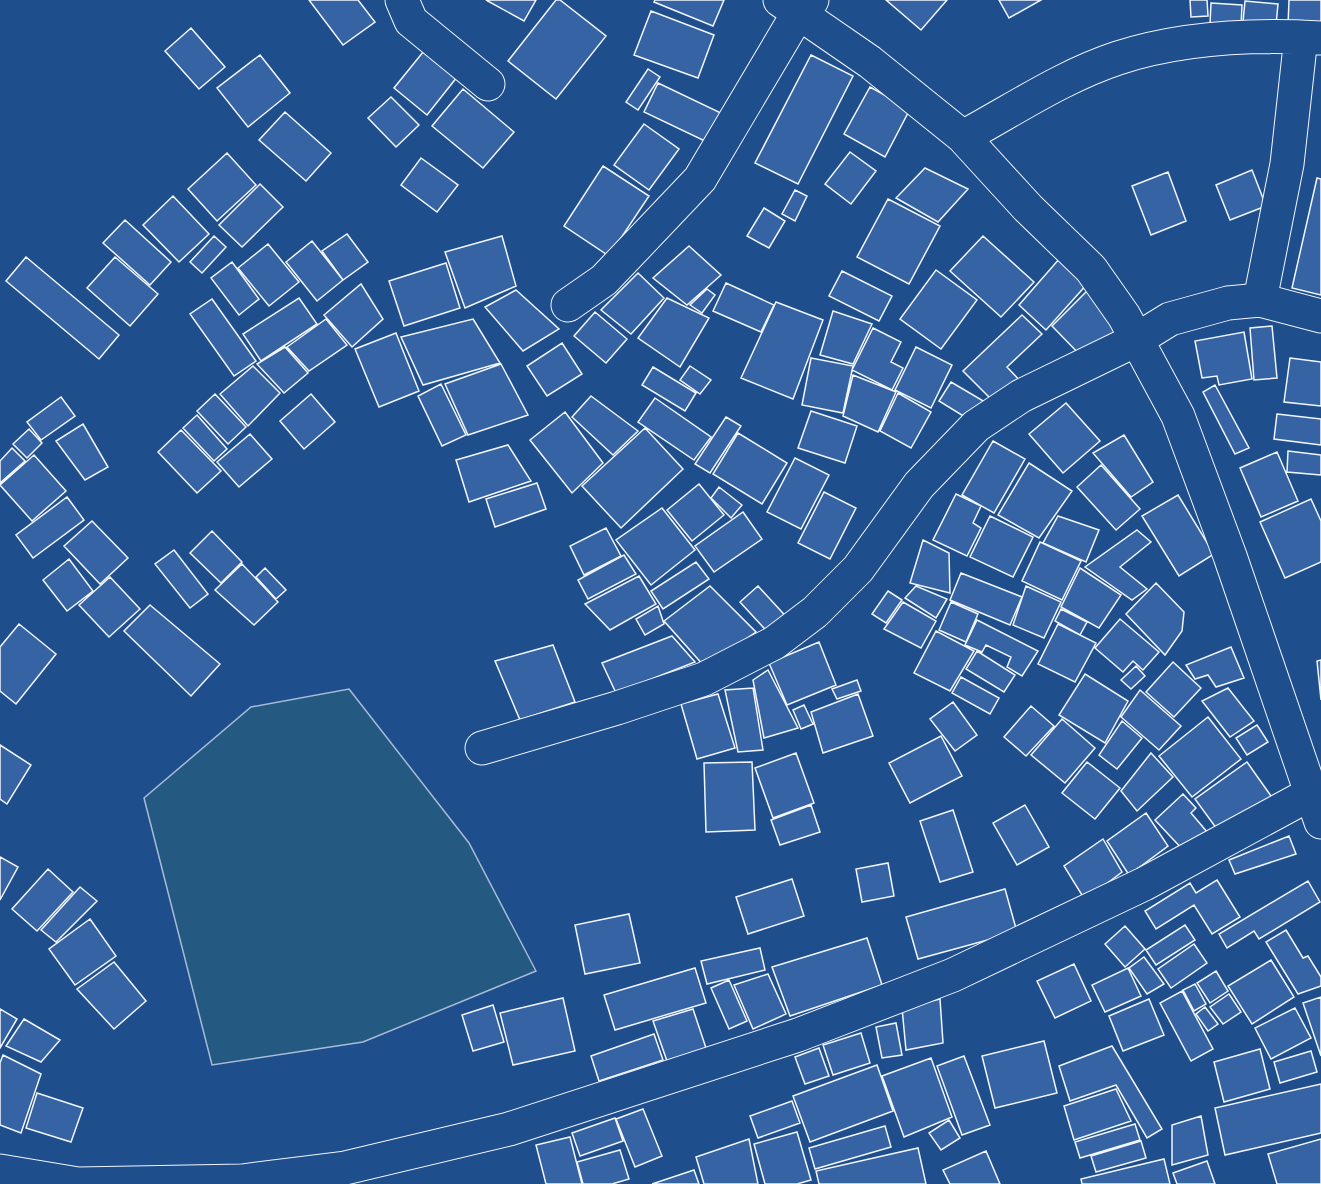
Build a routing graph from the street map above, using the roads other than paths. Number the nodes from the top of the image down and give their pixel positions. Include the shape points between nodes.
1 (402, 0) edge
2 (797, 4) edge
3 (1311, 37) edge
4 (488, 84) dead end
5 (963, 137) junction
6 (1260, 300) junction
7 (568, 305) dead end
8 (1321, 316) edge
9 (1136, 340) junction
10 (482, 748) dead end
11 (1318, 803) edge
12 (0, 1171) edge

1 - 4 street via 411,21
2 - 5 street
2 - 7 street via 700,178 604,280
3 - 5 street via 1248,36 1173,44 1117,58 1069,79
3 - 6 street
5 - 9 street via 1091,269 1124,315
6 - 8 street
6 - 9 street via 1228,303 1170,319
9 - 10 street via 1021,396 976,426 919,485 858,569 815,612 774,643 704,679
9 - 11 street via 1178,416
11 - 12 street via 953,975 798,1035 509,1129 345,1168 242,1181 78,1184

